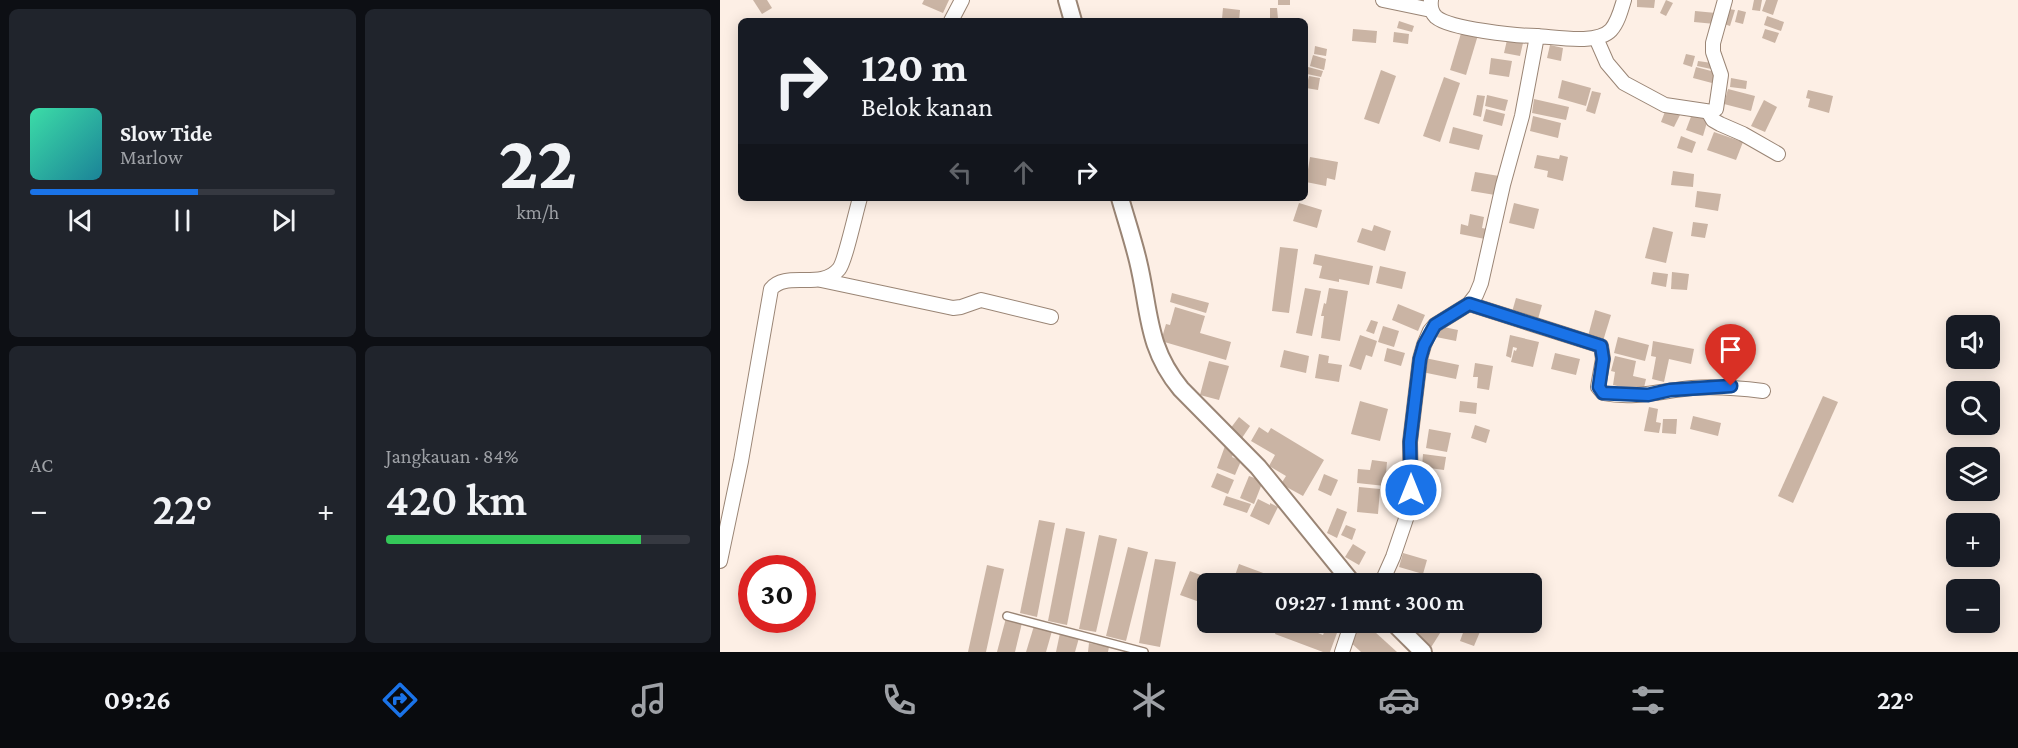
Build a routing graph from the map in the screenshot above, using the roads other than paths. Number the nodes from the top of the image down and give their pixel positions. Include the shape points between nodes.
1 (962, 0) edge
2 (1067, 0) edge
3 (1383, 0) edge
4 (1624, 0) edge
5 (1725, 0) edge
6 (1431, 5) edge
7 (953, 18) edge
8 (1072, 18) edge
9 (1537, 36) junction
10 (1596, 38) junction
11 (1709, 113) junction
12 (1778, 154) dead end
13 (859, 201) edge
14 (1121, 201) edge
15 (821, 279) junction
16 (1469, 304) junction
17 (1051, 317) dead end
18 (1763, 392) dead end
19 (720, 561) edge
20 (1344, 573) edge
21 (1386, 573) edge
22 (1007, 616) dead end
23 (1348, 633) edge
24 (1404, 633) edge
25 (1144, 652) edge
26 (1342, 652) edge
27 (1424, 652) edge

1 - 7 street
2 - 8 street
3 - 6 street
4 - 10 street via 1613,27
5 - 11 street via 1713,44 1721,78 1716,109
6 - 9 street via 1436,17 1445,22
9 - 10 street
9 - 16 street via 1481,284
10 - 11 street via 1607,63 1624,83 1665,105
11 - 12 street via 1713,120
13 - 15 street via 841,267
14 - 20 street via 1139,263 1149,326 1169,373 1277,489
15 - 17 street via 953,308 981,300
15 - 19 street via 780,282 771,289
16 - 18 street via 1601,346 1599,387 1603,393 1648,395 1731,386
16 - 21 street via 1435,325 1424,345 1410,442 1409,510
22 - 25 lane
23 - 26 street
24 - 27 street

